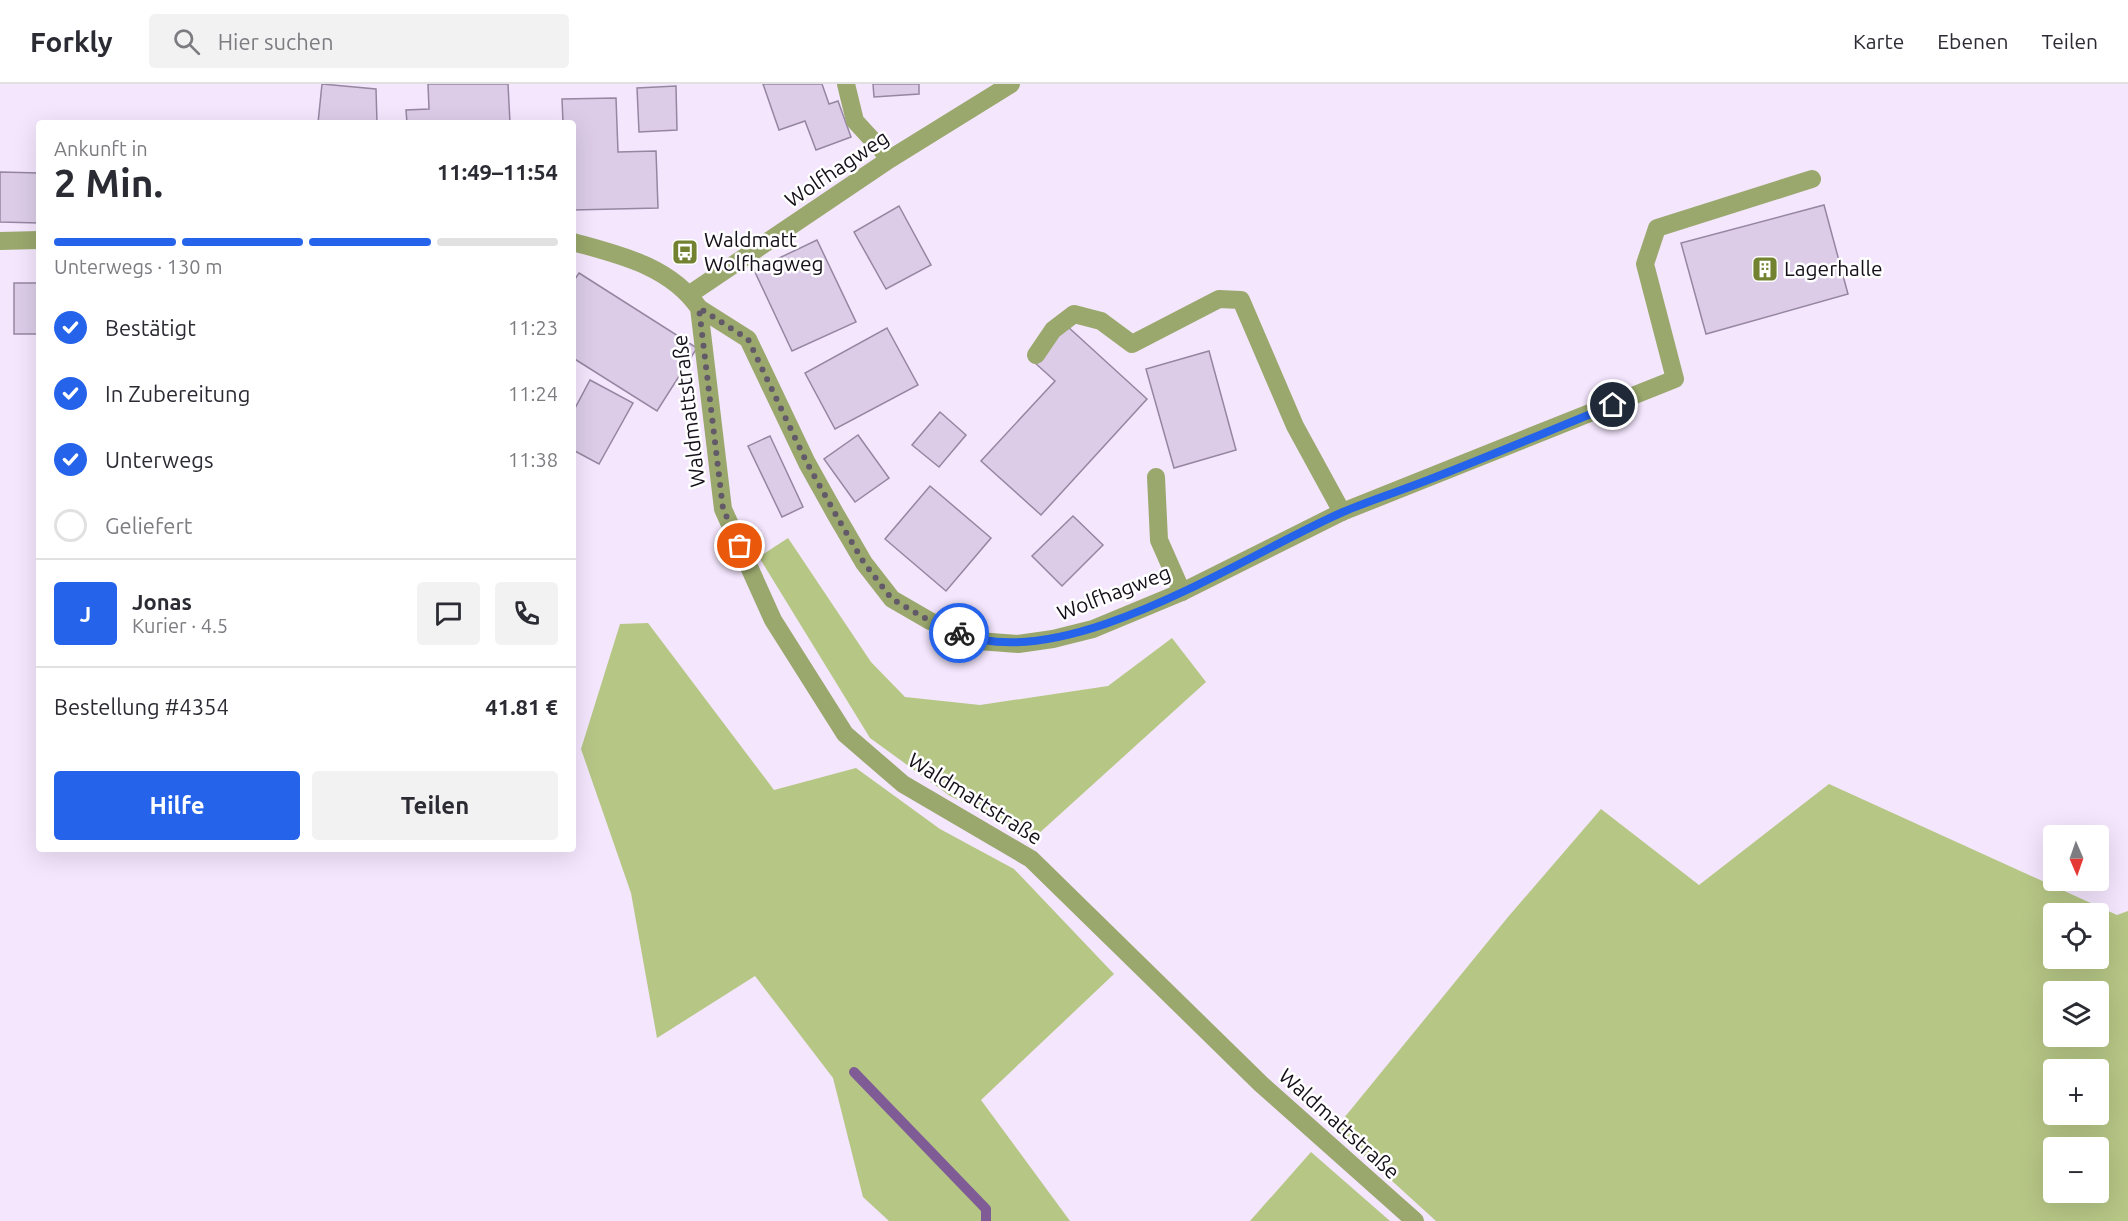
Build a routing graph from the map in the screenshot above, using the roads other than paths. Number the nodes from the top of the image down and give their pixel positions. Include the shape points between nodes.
1 (846, 84) edge
2 (1011, 84) edge
3 (891, 159) junction
4 (1812, 180) dead end
5 (36, 240) edge
6 (0, 241) edge
7 (576, 243) edge
8 (694, 301) junction
9 (1036, 355) dead end
10 (1156, 477) dead end
11 (1342, 512) junction
12 (1182, 592) junction
13 (1415, 1221) edge

1 - 3 street via 855,121
2 - 3 street, Wolfhagweg
3 - 8 street, Wolfhagweg
4 - 11 street, Wolfhagweg via 1657,228 1645,264 1675,379
5 - 6 street
7 - 8 street via 627,257 669,276
8 - 12 street, Wolfhagweg via 748,339 807,463 864,563 892,599 930,621 978,641 1018,644 1093,629
8 - 13 street, Waldmattstraße via 723,509 773,620 845,734 903,784 1031,859 1261,1084
9 - 11 street via 1053,330 1074,314 1101,321 1132,344 1219,299 1241,300 1295,426
10 - 12 street via 1159,540
11 - 12 street, Wolfhagweg

